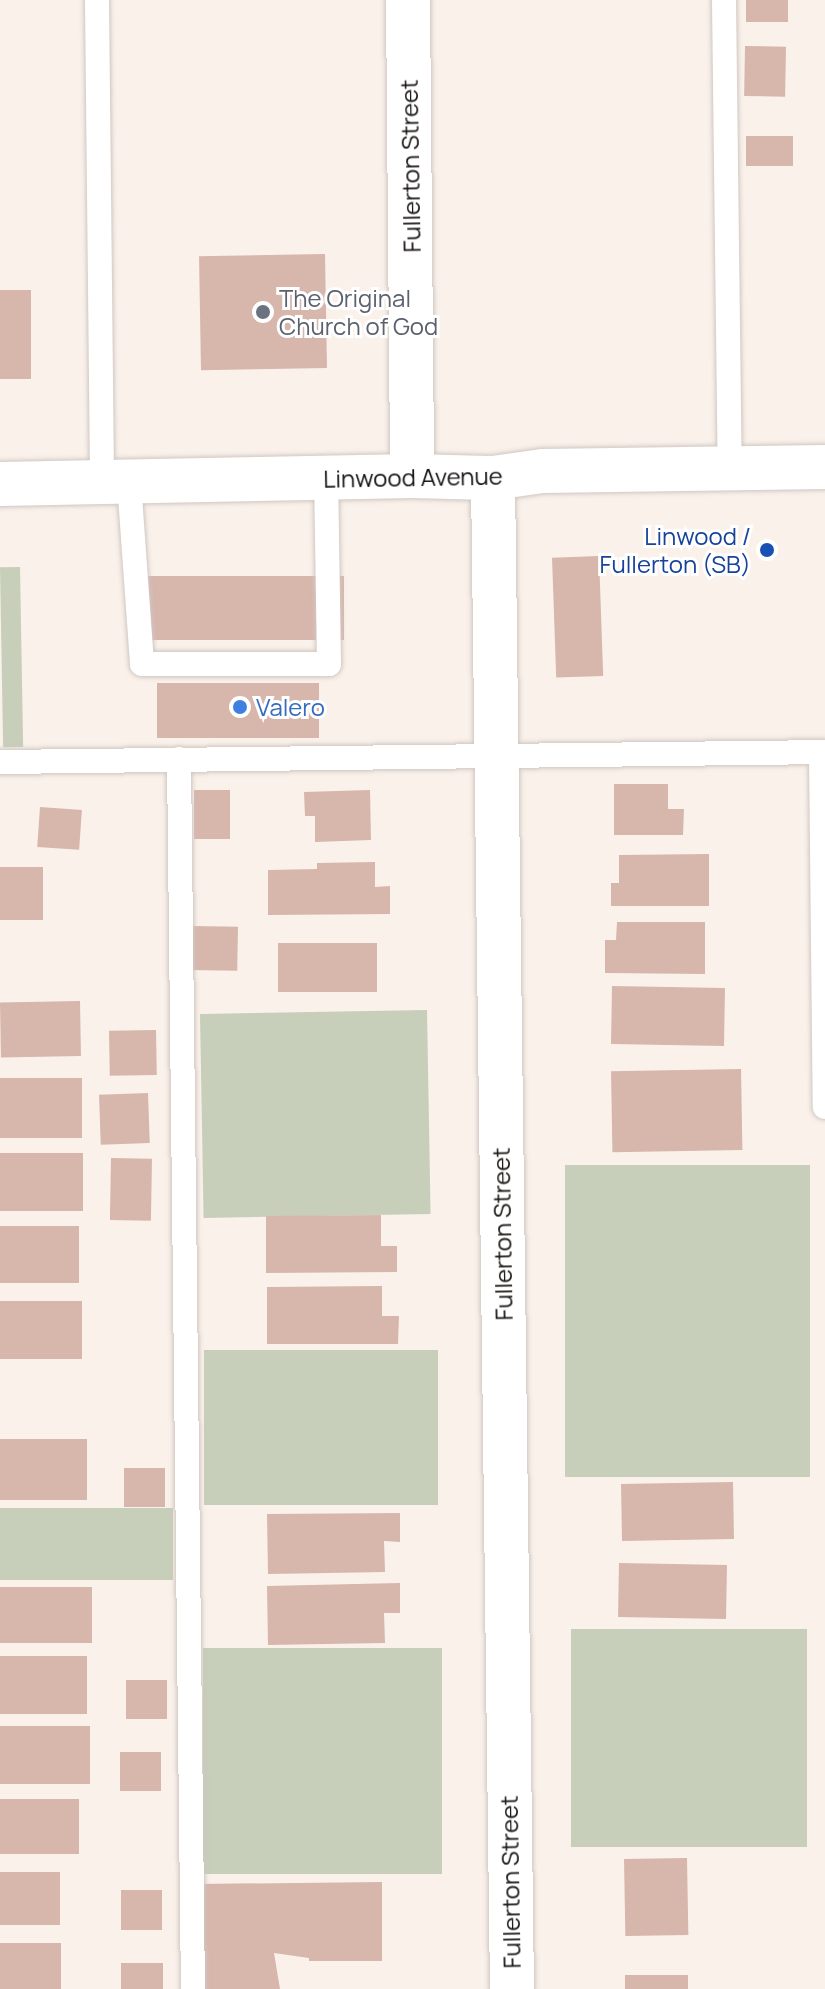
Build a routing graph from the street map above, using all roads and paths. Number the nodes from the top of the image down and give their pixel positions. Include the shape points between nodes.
1 (97, 0) edge
2 (408, 0) edge
3 (724, 0) edge
4 (825, 467) edge
5 (730, 468) junction
6 (412, 476) junction
7 (326, 478) junction
8 (493, 478) junction
9 (116, 482) junction
10 (0, 484) edge
11 (823, 752) edge
12 (496, 753) junction
13 (179, 759) junction
14 (0, 762) edge
15 (825, 1107) edge
16 (193, 1989) edge
17 (512, 1989) edge

1 - 9 lane
2 - 6 street, Fullerton Street
3 - 5 lane
4 - 5 street, Linwood Avenue
5 - 8 street, Linwood Avenue via 543,471
6 - 7 street, Linwood Avenue
6 - 8 street, Linwood Avenue
7 - 9 street, Linwood Avenue
7 - 9 lane via 329,664 142,664
8 - 12 street, Fullerton Street
9 - 10 street, Linwood Avenue
11 - 12 lane
11 - 15 lane
12 - 13 lane
12 - 17 street, Fullerton Street
13 - 14 lane
13 - 16 lane

